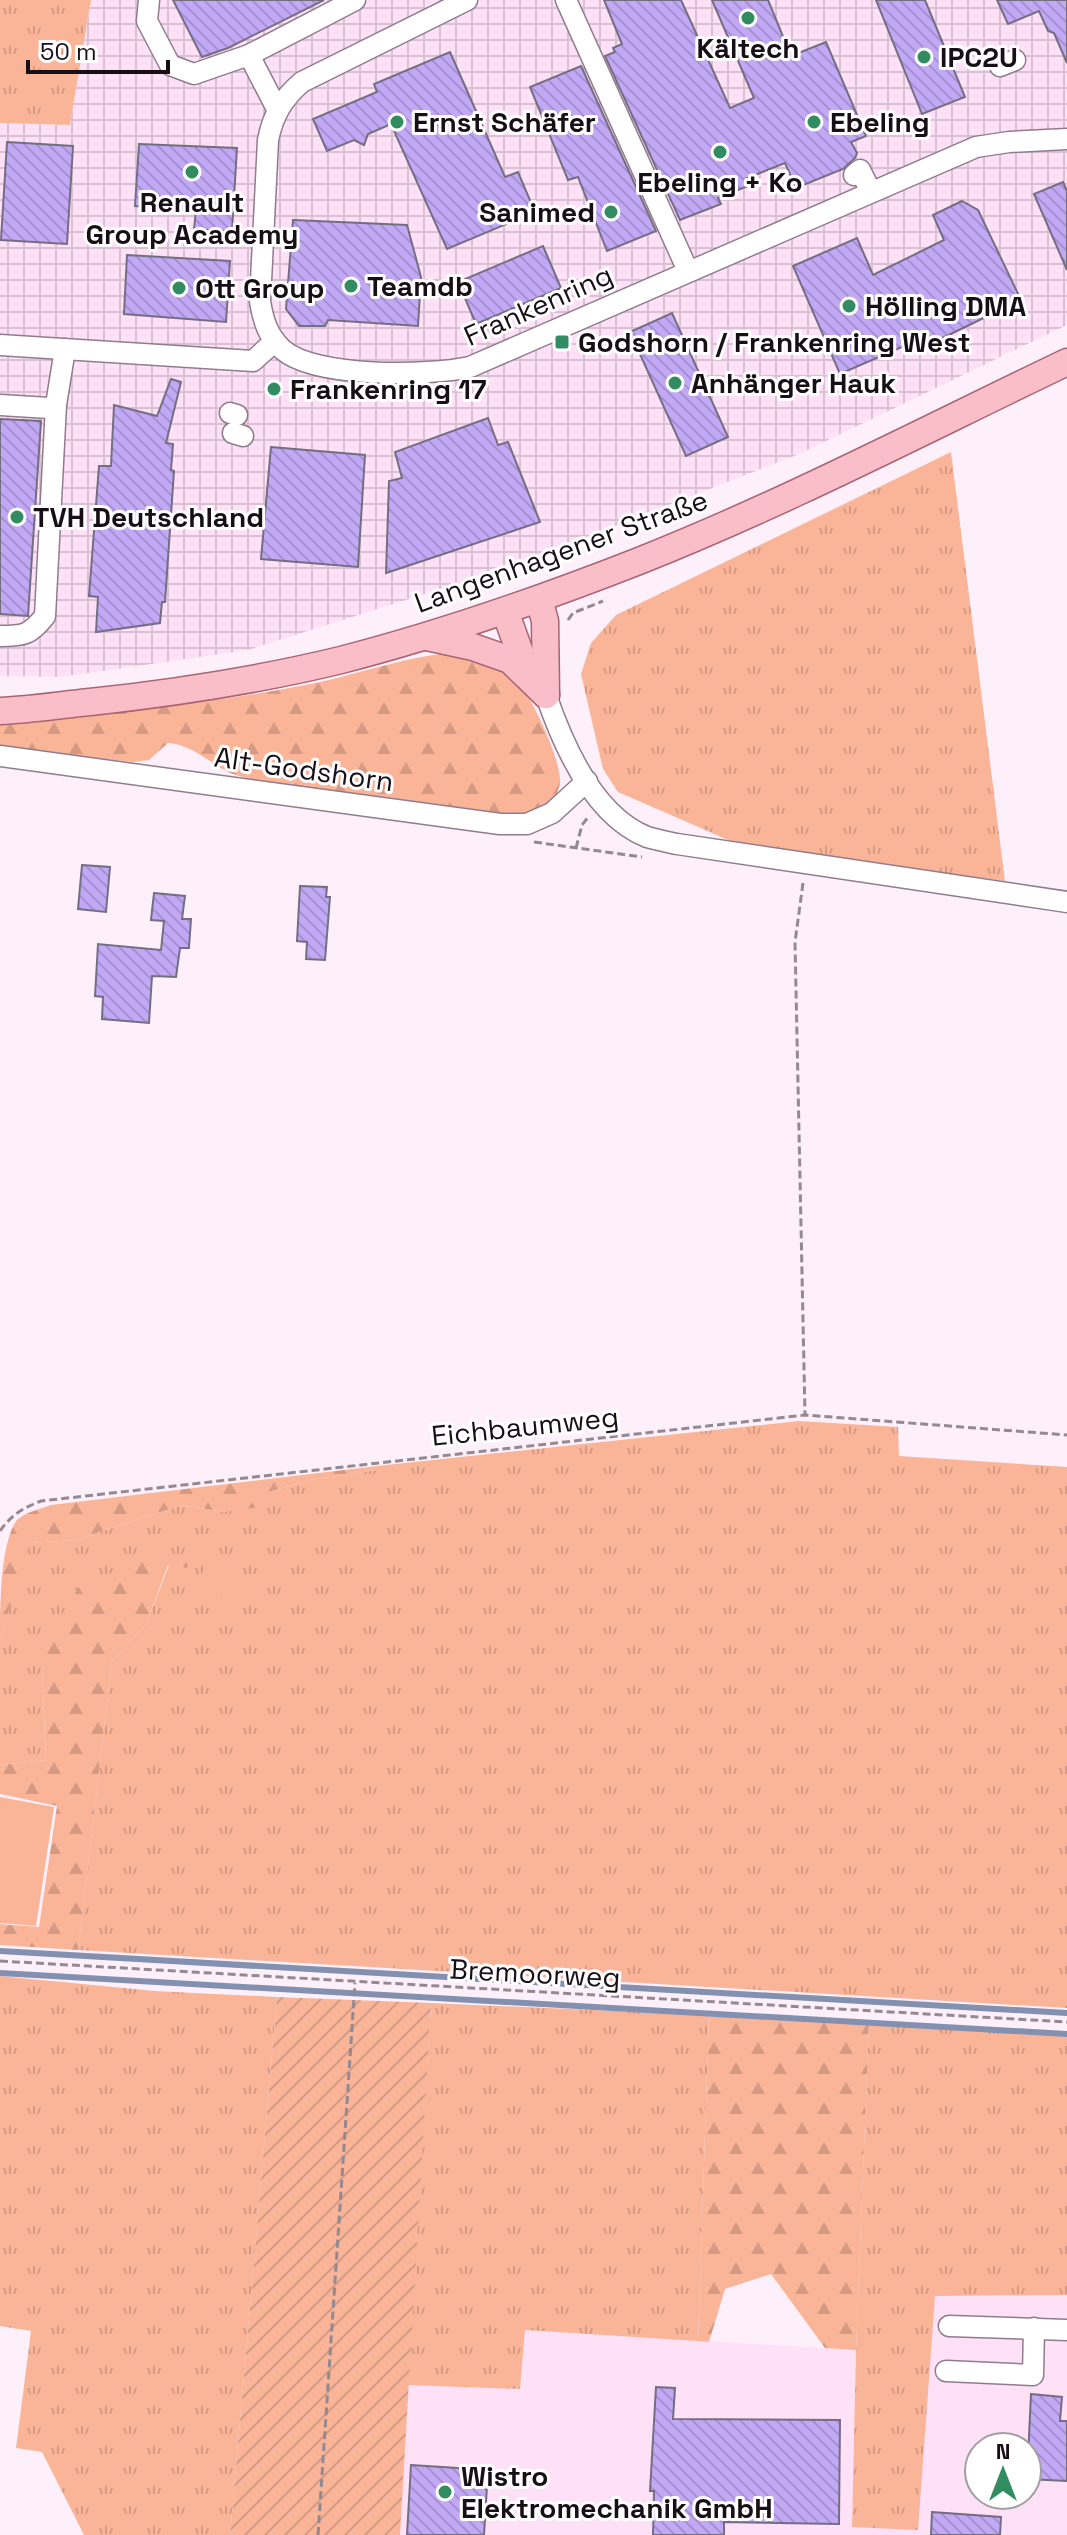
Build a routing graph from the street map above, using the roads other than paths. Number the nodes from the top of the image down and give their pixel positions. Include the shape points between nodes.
1 (149, 0) edge
2 (355, 0) edge
3 (467, 0) edge
4 (566, 0) edge
5 (437, 6) edge
6 (249, 55) junction
7 (277, 109) junction
8 (1067, 139) edge
9 (854, 175) dead end
10 (871, 192) junction
11 (688, 271) junction
12 (275, 341) junction
13 (0, 345) edge
14 (65, 349) junction
15 (1067, 362) edge
16 (0, 405) edge
17 (56, 405) junction
18 (539, 599) junction
19 (505, 611) junction
20 (0, 636) edge
21 (424, 637) junction
22 (538, 687) junction
23 (0, 711) edge
24 (0, 756) edge
25 (587, 781) junction
26 (1067, 902) edge
27 (949, 2326) dead end
28 (1034, 2328) junction
29 (1067, 2330) edge
30 (946, 2371) dead end

1 - 6 street via 147,21 170,65 194,74
2 - 6 street
3 - 5 street
4 - 11 street
5 - 7 street via 302,82
6 - 7 street
7 - 12 street via 268,140 260,301
8 - 10 street, Frankenring via 976,147
9 - 10 street via 860,170
10 - 11 street, Frankenring
11 - 12 street, Frankenring via 482,363 445,372 327,367 285,352
12 - 14 street via 253,361
13 - 14 street
14 - 17 street
15 - 18 main road, Langenhagener Straße via 832,476
16 - 17 street
17 - 20 street via 45,616 33,632
18 - 19 main road, Langenhagener Straße
18 - 22 main road via 545,621
19 - 21 main road, Langenhagener Straße
19 - 22 main road
21 - 22 main road via 510,660
21 - 23 main road, Langenhagener Straße via 252,679
22 - 25 street
24 - 25 street, Alt-Godshorn via 500,824 527,824 552,813
25 - 26 street via 625,823 677,844
27 - 28 street
28 - 29 street
28 - 30 street via 1033,2375

